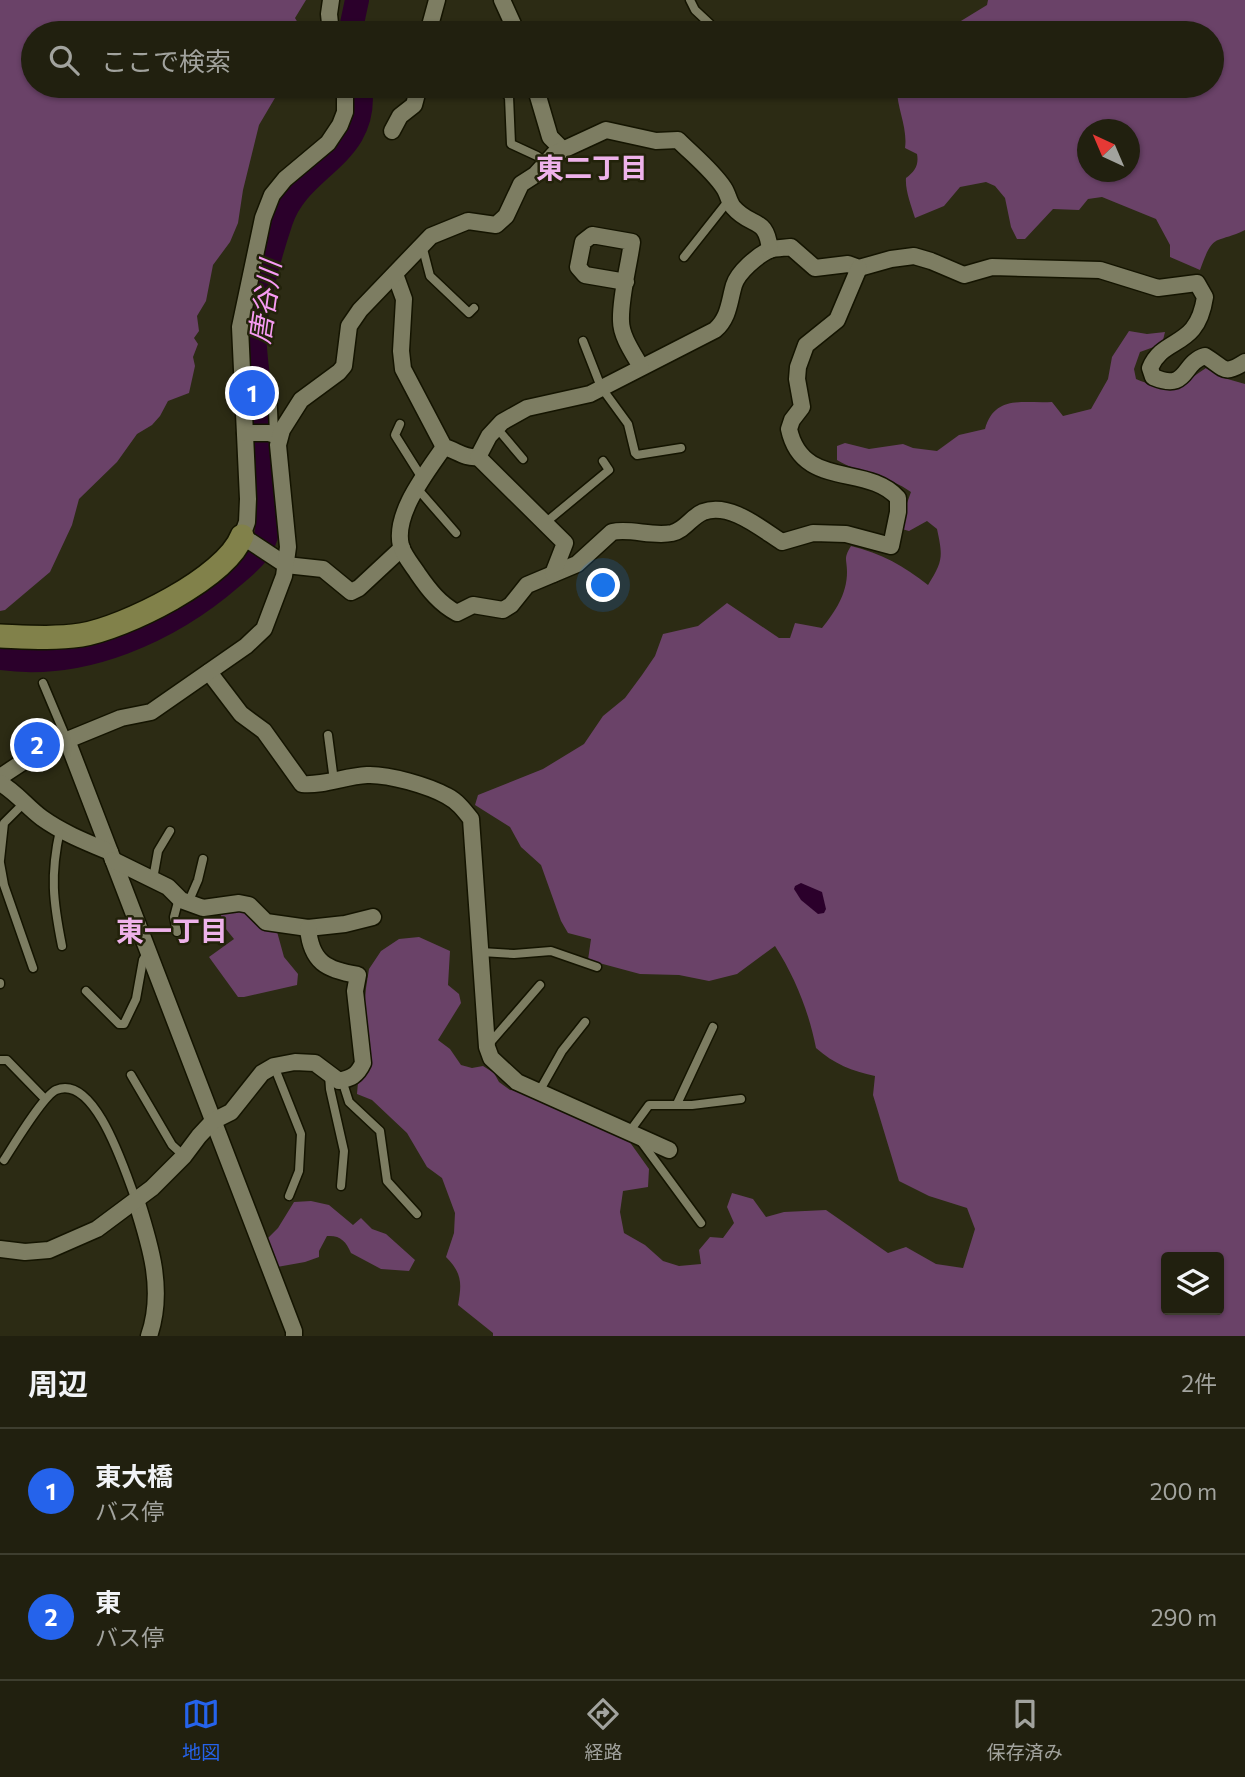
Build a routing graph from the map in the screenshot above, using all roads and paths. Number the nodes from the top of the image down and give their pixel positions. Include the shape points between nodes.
1 (331, 0) edge
2 (437, 0) edge
3 (502, 0) edge
4 (690, 0) edge
5 (330, 21) edge
6 (431, 21) edge
7 (512, 21) edge
8 (707, 21) edge
9 (345, 98) edge
10 (416, 98) edge
11 (509, 98) edge
12 (539, 98) edge
13 (392, 131) dead end
14 (564, 150) junction
15 (546, 163) junction
16 (729, 200) junction
17 (422, 245) junction
18 (770, 250) junction
19 (684, 257) dead end
20 (859, 268) junction
21 (395, 274) junction
22 (626, 282) dead end
23 (474, 308) dead end
24 (583, 341) dead end
25 (1245, 362) edge
26 (640, 367) junction
27 (272, 386) dead end
28 (601, 387) junction
29 (400, 424) dead end
30 (496, 427) junction
31 (264, 434) junction
32 (444, 447) junction
33 (681, 448) dead end
34 (478, 457) junction
35 (523, 459) dead end
36 (603, 461) dead end
37 (419, 483) junction
38 (545, 523) junction
39 (456, 533) dead end
40 (247, 539) junction
41 (402, 548) junction
42 (286, 565) junction
43 (553, 574) junction
44 (0, 636) edge
45 (209, 672) junction
46 (43, 683) dead end
47 (328, 735) dead end
48 (67, 740) junction
49 (0, 777) edge
50 (334, 781) junction
51 (0, 783) edge
52 (24, 803) junction
53 (60, 830) junction
54 (170, 831) dead end
55 (112, 856) junction
56 (203, 859) dead end
57 (0, 861) edge
58 (153, 879) junction
59 (183, 901) junction
60 (373, 918) dead end
61 (308, 928) junction
62 (177, 932) dead end
63 (62, 946) dead end
64 (148, 951) junction
65 (481, 952) junction
66 (597, 967) dead end
67 (33, 968) dead end
68 (540, 985) dead end
69 (86, 991) dead end
70 (585, 1022) dead end
71 (713, 1027) dead end
72 (487, 1046) junction
73 (0, 1060) edge
74 (274, 1066) junction
75 (131, 1075) dead end
76 (335, 1078) junction
77 (540, 1090) junction
78 (46, 1099) junction
79 (741, 1099) dead end
80 (677, 1104) junction
81 (213, 1121) junction
82 (632, 1132) junction
83 (669, 1150) dead end
84 (184, 1156) junction
85 (4, 1160) dead end
86 (341, 1186) dead end
87 (289, 1196) dead end
88 (136, 1200) junction
89 (416, 1214) dead end
90 (701, 1223) dead end
91 (0, 1249) edge
92 (149, 1336) edge
93 (294, 1336) edge

1 - 5 street
2 - 6 street
3 - 7 street
4 - 8 lane
9 - 31 street via 345,113 328,143 285,179 263,218 240,327
10 - 13 street
11 - 15 lane via 511,144
12 - 14 street via 550,137
14 - 15 street
14 - 16 street via 606,130 656,141 678,140 726,189
15 - 17 street via 521,184 506,216 496,225 468,221 431,236
16 - 18 street via 745,218 762,225
16 - 19 lane
17 - 21 street
17 - 23 lane via 430,276 469,313
18 - 20 street via 792,247 815,268 848,264
18 - 26 street via 735,282 723,324
20 - 25 street via 914,257 964,275 992,267 1100,270 1158,288 1197,283 1205,297 1197,325 1154,359 1153,377 1165,383 1177,381 1205,356 1227,371
20 - 43 street via 838,320 806,345 797,379 802,407 789,429 799,452 813,466 893,492 898,512 891,546 835,533 813,533 782,542 738,515 717,509 702,513 673,533 612,532 577,564
21 - 31 street via 349,326 344,366
21 - 32 street via 404,299 403,369
22 - 26 street via 620,322
24 - 28 lane
26 - 28 street
27 - 31 lane
28 - 30 street via 590,394 527,408
28 - 33 lane via 628,424 637,455
29 - 37 lane via 395,435
30 - 34 street
30 - 35 lane
31 - 40 street
31 - 42 street via 288,547
32 - 34 street
32 - 37 street
34 - 38 street
36 - 38 lane via 609,470
37 - 39 lane
37 - 41 street via 400,535
38 - 43 street via 565,543
40 - 42 street
40 - 44 street via 213,572 111,627 81,635
41 - 42 street via 351,592 323,569
41 - 43 street via 426,586 457,612 473,605 503,610 527,585
42 - 45 street via 264,629
45 - 48 street via 151,712 121,718
45 - 50 street via 241,714 264,731 302,784
46 - 48 lane
47 - 50 lane
48 - 49 street via 38,752
48 - 55 street
50 - 65 street via 367,775 400,779 447,796 461,807 471,819
51 - 52 street
52 - 53 street
52 - 57 lane via 4,823
53 - 55 street
53 - 63 lane via 52,882
54 - 58 lane via 158,851
55 - 58 street
55 - 64 street
56 - 59 lane via 198,880
57 - 67 lane
58 - 59 street
59 - 61 street via 208,908 250,905 266,922
59 - 62 lane via 174,917
60 - 61 street
61 - 76 street via 314,954 324,965 358,975 355,991 363,1063 351,1078
64 - 69 lane via 136,999 124,1024
64 - 81 street
65 - 66 lane via 551,951
65 - 72 street
68 - 72 lane
70 - 77 lane
71 - 80 lane
72 - 77 street via 503,1071
73 - 78 lane via 7,1060
74 - 76 street via 315,1063
74 - 81 street via 262,1073 230,1112
74 - 87 lane via 301,1134 299,1171
75 - 84 lane via 172,1145
76 - 86 lane via 330,1089 344,1151
76 - 89 lane via 349,1102 380,1131 387,1181
77 - 82 street
78 - 85 lane
78 - 88 lane via 55,1090 67,1088 95,1107
79 - 80 lane
80 - 82 lane via 649,1105
81 - 84 street
81 - 93 street
82 - 83 street
82 - 90 lane
84 - 88 street
88 - 91 street via 97,1229 56,1248
88 - 92 street via 152,1250 155,1309

